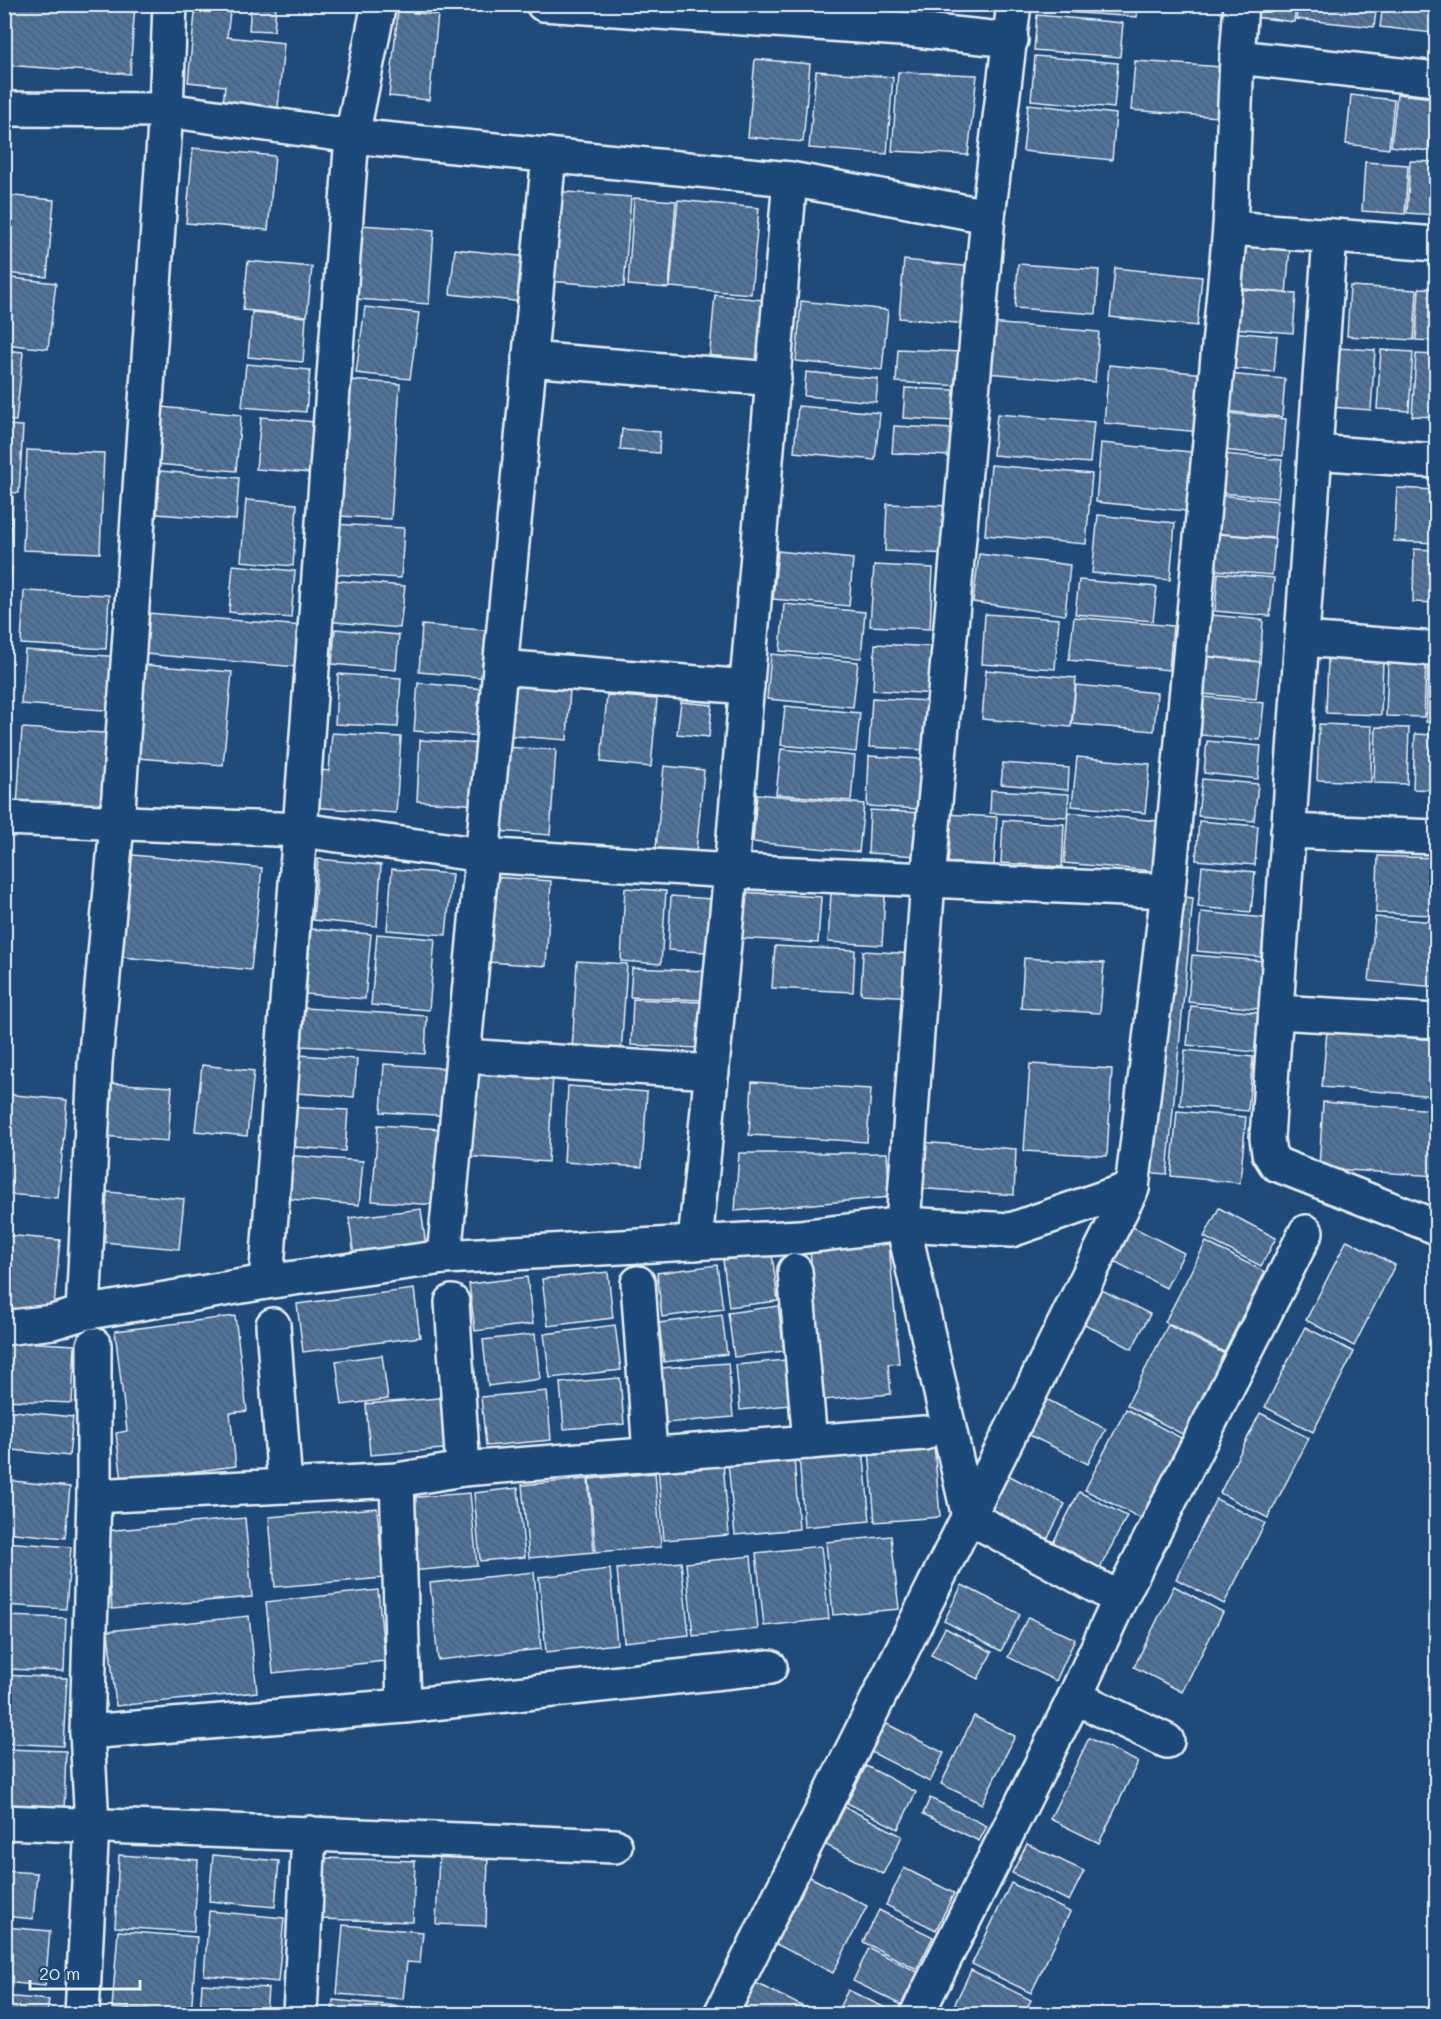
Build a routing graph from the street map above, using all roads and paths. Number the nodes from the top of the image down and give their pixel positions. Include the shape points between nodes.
1 (170, 4) edge
2 (379, 4) edge
3 (543, 4) edge
4 (1014, 4) edge
5 (1241, 4) edge
6 (1011, 40) junction
7 (1237, 57) junction
8 (1437, 79) edge
9 (4, 109) edge
10 (166, 110) junction
11 (352, 136) junction
12 (549, 155) junction
13 (790, 179) junction
14 (988, 216) junction
15 (1230, 228) junction
16 (1330, 236) junction
17 (1437, 244) edge
18 (529, 358) junction
19 (774, 379) junction
20 (1315, 452) junction
21 (1437, 461) edge
22 (1302, 639) junction
23 (1437, 649) edge
24 (500, 667) junction
25 (747, 687) junction
26 (4, 818) edge
27 (117, 824) junction
28 (301, 830) junction
29 (1288, 831) junction
30 (1437, 837) edge
31 (482, 855) junction
32 (731, 871) junction
33 (928, 881) junction
34 (1168, 891) junction
35 (1276, 1012) junction
36 (1437, 1021) edge
37 (464, 1056) junction
38 (712, 1072) junction
39 (1132, 1188) junction
40 (903, 1224) junction
41 (1437, 1227) edge
42 (1306, 1232) dead end
43 (695, 1243) junction
44 (444, 1257) junction
45 (795, 1271) dead end
46 (266, 1282) junction
47 (638, 1283) dead end
48 (452, 1302) dead end
49 (83, 1313) junction
50 (273, 1325) dead end
51 (4, 1328) edge
52 (94, 1345) dead end
53 (924, 1433) dead end
54 (810, 1442) junction
55 (650, 1454) junction
56 (463, 1469) junction
57 (397, 1480) junction
58 (285, 1486) junction
59 (94, 1496) junction
60 (969, 1517) junction
61 (1120, 1599) junction
62 (770, 1667) dead end
63 (1075, 1697) junction
64 (404, 1706) junction
65 (87, 1732) junction
66 (1167, 1741) dead end
67 (4, 1822) edge
68 (92, 1825) junction
69 (309, 1833) junction
70 (615, 1846) dead end
71 (82, 2014) edge
72 (300, 2014) edge
73 (721, 2014) edge
74 (918, 2014) edge

1 - 10 street
2 - 11 street
3 - 6 street
4 - 6 street
5 - 7 street
6 - 14 street
7 - 8 street
7 - 15 street
9 - 10 street
10 - 11 street
10 - 27 street
11 - 12 street
11 - 28 street
12 - 13 street
12 - 18 street
13 - 14 street
13 - 19 street
14 - 33 street
15 - 16 street
15 - 34 street
16 - 17 street
16 - 20 street
18 - 19 street
18 - 24 street
19 - 25 street
20 - 21 street
20 - 22 street
22 - 23 street
22 - 29 street
24 - 25 street
24 - 31 street
25 - 32 street
26 - 27 street
27 - 28 street
27 - 49 street via 95,1063
28 - 31 street
28 - 46 street
29 - 30 street
29 - 35 street
31 - 32 street
31 - 37 street
32 - 33 street
32 - 38 street
33 - 34 street
33 - 40 street
34 - 39 street
35 - 36 street
35 - 41 street via 1267,1138 1269,1153 1276,1164
37 - 38 street
37 - 44 street
38 - 43 street
39 - 40 street via 1011,1230
39 - 60 street
40 - 43 street via 799,1237
40 - 60 street
42 - 61 street
43 - 44 street
44 - 46 street
45 - 54 street
46 - 49 street
47 - 55 street
48 - 56 street
49 - 51 street via 53,1322
50 - 58 street
52 - 59 street
53 - 54 street
54 - 55 street
55 - 56 street
56 - 57 street
57 - 58 street
57 - 64 street
58 - 59 street
59 - 65 street
60 - 61 street
60 - 73 street
61 - 63 street
62 - 64 street
63 - 66 street
63 - 74 street
64 - 65 street
65 - 68 street
67 - 68 street
68 - 69 street
68 - 71 street
69 - 70 street
69 - 72 street

